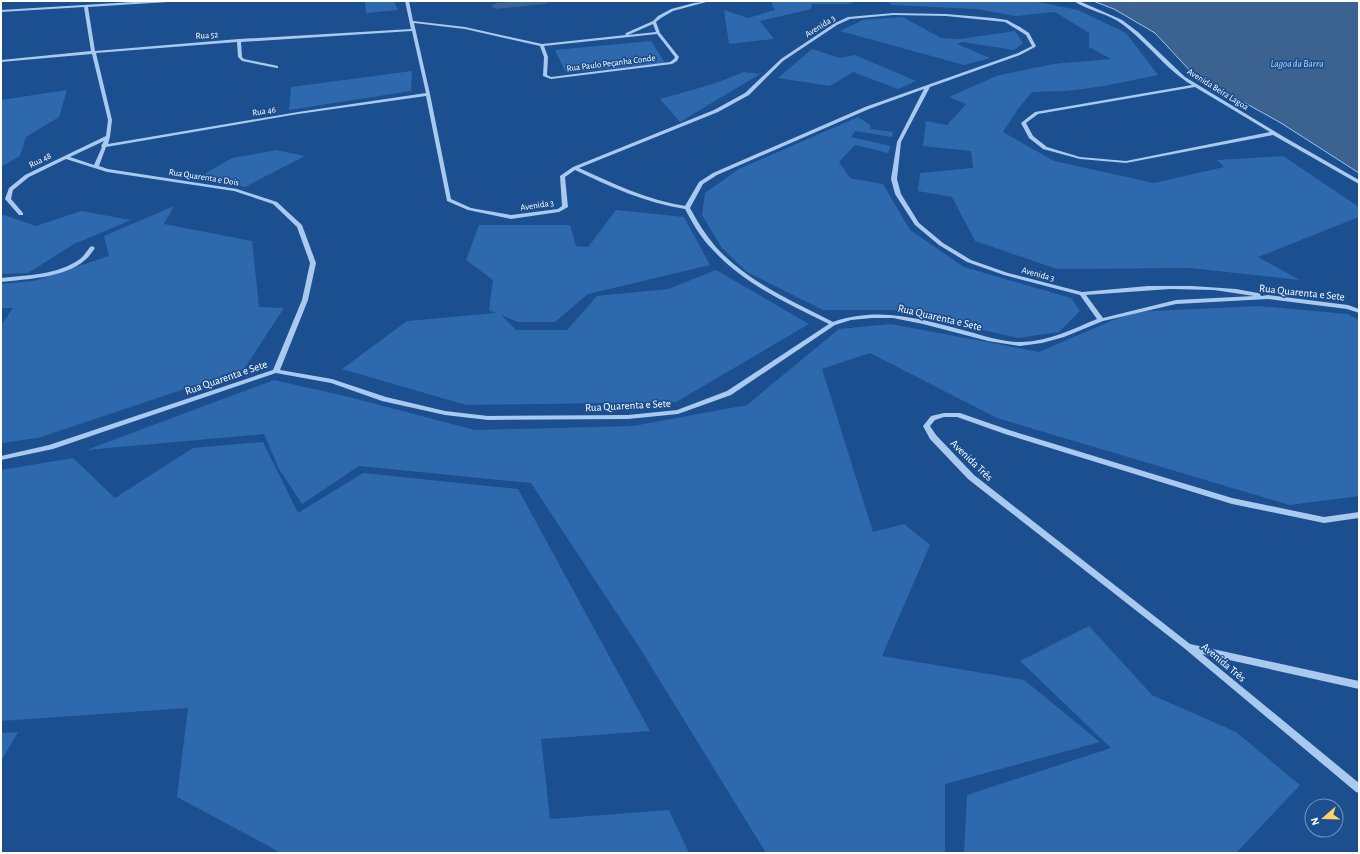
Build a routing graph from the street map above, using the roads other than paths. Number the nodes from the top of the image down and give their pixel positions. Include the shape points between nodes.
1 (168, 1) edge
2 (407, 1) edge
3 (708, 1) edge
4 (1076, 1) edge
5 (86, 6) junction
6 (1, 11) edge
7 (412, 22) junction
8 (654, 22) junction
9 (414, 30) junction
10 (658, 33) junction
11 (618, 37) junction
12 (239, 40) junction
13 (542, 45) junction
14 (93, 51) junction
15 (1, 61) edge
16 (277, 66) dead end
17 (928, 86) junction
18 (1195, 86) junction
19 (428, 94) junction
20 (1274, 133) junction
21 (108, 137) junction
22 (104, 146) junction
23 (65, 157) junction
24 (96, 167) junction
25 (575, 168) junction
26 (1359, 182) edge
27 (687, 208) junction
28 (21, 214) dead end
29 (92, 248) dead end
30 (1, 280) edge
31 (1082, 294) junction
32 (1268, 297) junction
33 (1359, 311) edge
34 (1101, 320) junction
35 (833, 324) junction
36 (276, 371) junction
37 (1, 458) edge
38 (1359, 516) edge
39 (1187, 646) junction
40 (1359, 685) edge
41 (1359, 789) edge

1 - 5 street
2 - 7 street, Avenida 3
3 - 8 street via 669,12 659,16
4 - 18 street, Avenida Beira Lagoa via 1108,14 1137,32 1179,74
5 - 6 street
5 - 14 street
7 - 9 street, Avenida 3
7 - 13 street via 458,27
8 - 10 street, Rua Paulo Peçanha Conde
8 - 11 street
9 - 12 street, Rua 52
9 - 19 street, Avenida 3
10 - 11 street
10 - 13 street, Rua Paulo Peçanha Conde via 677,57 671,63 551,78 546,77 546,57
11 - 13 street
12 - 14 street, Rua 52
12 - 16 street via 240,57 243,60
14 - 15 street, Rua 52
14 - 21 street via 110,120
17 - 25 street, Avenida 3 via 1019,54 1034,46 1028,34 1020,28 1006,21 993,19 893,14 850,18 836,24 782,60 747,94 716,111
17 - 27 street via 867,108 715,174 701,183
17 - 31 street, Avenida 3 via 899,142 894,179 898,194 917,224 941,244 969,261 1006,274
18 - 20 street, Avenida Beira Lagoa
18 - 20 street via 1037,114 1023,123 1031,137 1045,148 1080,158 1126,162
19 - 22 street, Rua 46
19 - 25 street, Avenida 3 via 449,200 458,205 511,217 559,210 565,208 566,203 563,176
20 - 26 street, Avenida Beira Lagoa
21 - 22 street
21 - 23 street, Rua 48
22 - 24 street
23 - 24 street, Rua Quarenta e Dois
23 - 28 street, Rua 48 via 27,176 11,189 8,199
24 - 36 street, Rua Quarenta e Dois via 235,190 275,203 300,226 313,263 305,300
25 - 27 street via 634,196
27 - 35 street via 695,225 728,262 764,289
29 - 30 street via 82,260 64,269
31 - 32 street, Avenida 3 via 1176,287 1223,288
31 - 34 street
32 - 33 street, Rua Quarenta e Sete via 1348,307
32 - 34 street, Rua Quarenta e Sete via 1176,302
34 - 35 street, Rua Quarenta e Sete via 1062,336 1020,344 988,339 893,316 850,318
35 - 36 street, Rua Quarenta e Sete via 729,393 678,412 628,417 488,418 445,414 384,399 332,381
36 - 37 street, Rua Quarenta e Sete via 50,447
38 - 39 street, Avenida Três via 1324,520 1232,501 958,415 933,418 926,426 971,477
39 - 40 street
39 - 41 street, Avenida Três

